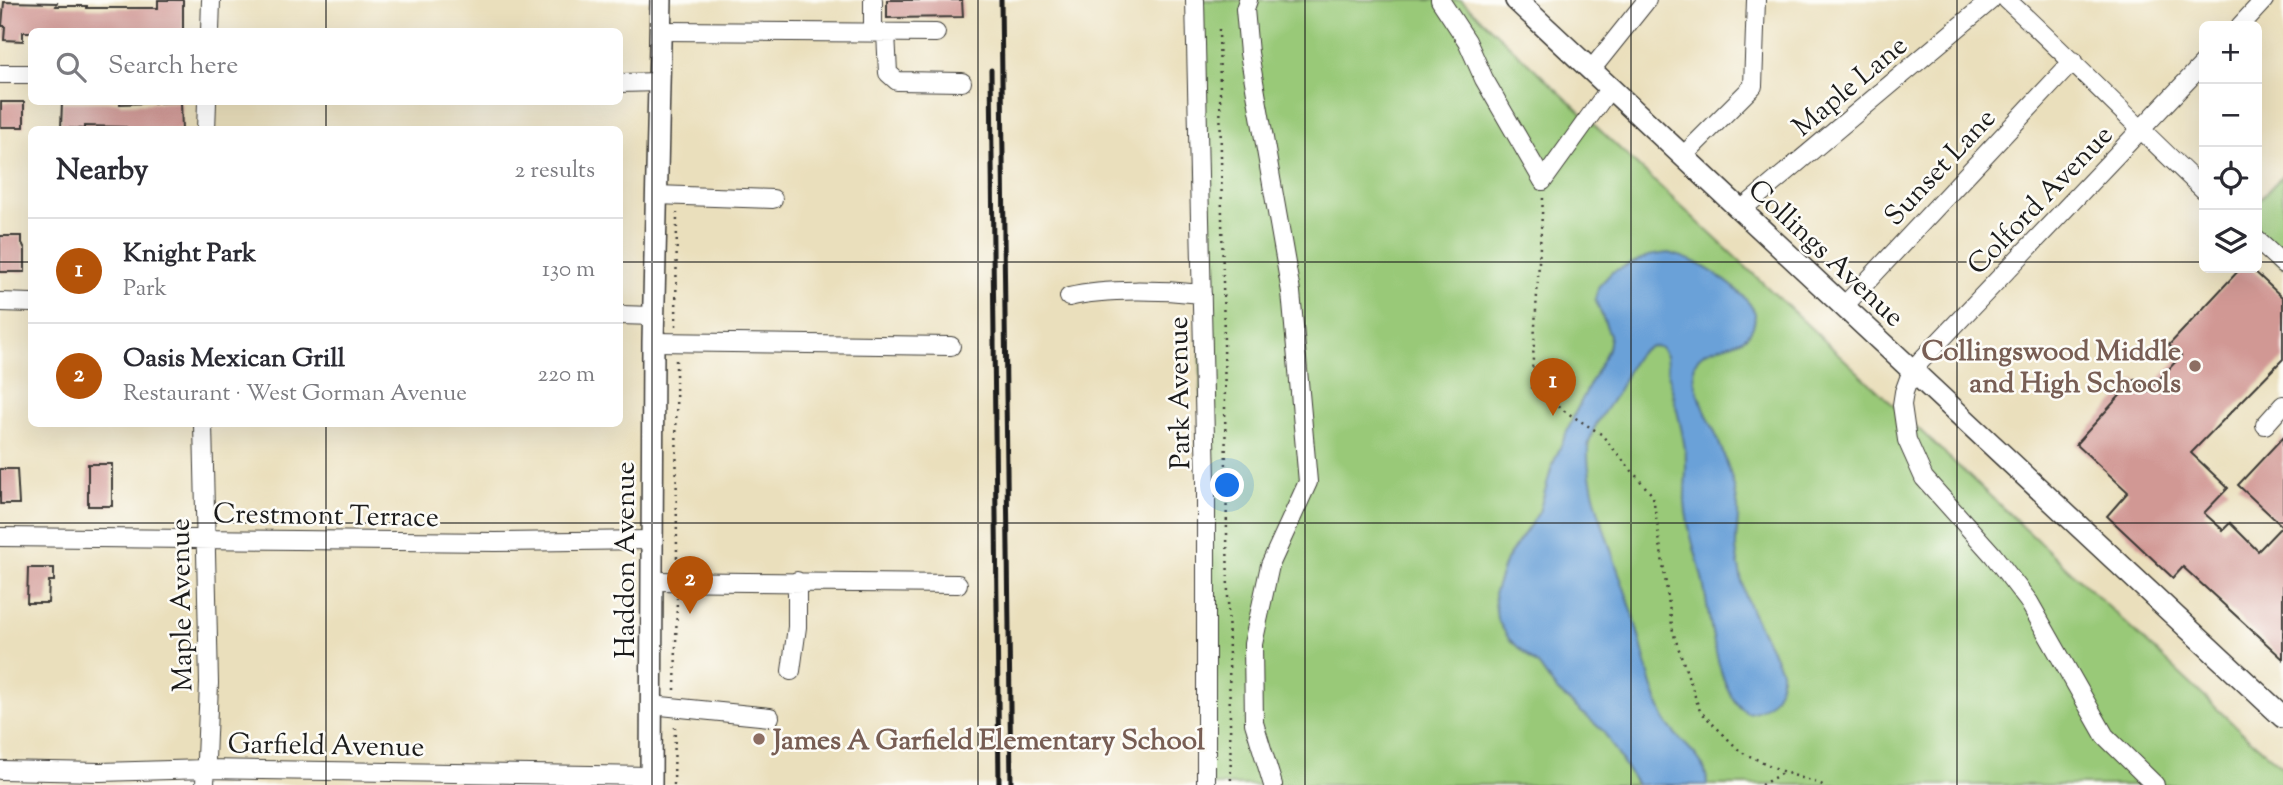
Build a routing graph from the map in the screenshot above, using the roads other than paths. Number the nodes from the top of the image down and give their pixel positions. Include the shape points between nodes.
1 (211, 0) edge
2 (661, 0) edge
3 (873, 0) edge
4 (1195, 0) edge
5 (1248, 0) edge
6 (1440, 0) edge
7 (1516, 0) edge
8 (1647, 0) edge
9 (1756, 0) edge
10 (1990, 0) edge
11 (2007, 0) edge
12 (2264, 0) edge
13 (2244, 21) edge
14 (210, 28) edge
15 (661, 31) junction
16 (880, 33) junction
17 (936, 33) dead end
18 (2073, 61) junction
19 (2199, 68) edge
20 (1591, 70) junction
21 (0, 74) edge
22 (28, 74) edge
23 (659, 82) junction
24 (962, 82) dead end
25 (623, 83) edge
26 (1610, 88) junction
27 (207, 105) edge
28 (206, 126) edge
29 (2141, 130) junction
30 (1683, 156) junction
31 (2199, 185) edge
32 (656, 195) junction
33 (773, 199) dead end
34 (1741, 210) junction
35 (2262, 245) edge
36 (2283, 264) edge
37 (1202, 294) junction
38 (1069, 296) dead end
39 (0, 302) edge
40 (28, 303) edge
41 (1844, 306) junction
42 (623, 315) edge
43 (654, 316) junction
44 (653, 342) junction
45 (950, 346) dead end
46 (1912, 370) junction
47 (2283, 405) edge
48 (2265, 425) dead end
49 (203, 427) edge
50 (0, 537) edge
51 (205, 540) junction
52 (651, 540) junction
53 (652, 581) junction
54 (797, 581) junction
55 (958, 584) dead end
56 (791, 671) dead end
57 (651, 705) junction
58 (2283, 717) edge
59 (770, 718) dead end
60 (0, 770) edge
61 (205, 777) edge
62 (97, 778) edge
63 (651, 781) edge
64 (1206, 785) edge
65 (1273, 785) edge
66 (2155, 785) edge

1 - 14 street
2 - 15 main road, Haddon Avenue
3 - 16 street
4 - 37 street, Park Avenue
5 - 65 street via 1249,53 1292,292 1308,482 1270,565 1253,644 1254,723
6 - 26 street via 1543,181
7 - 20 main road, Collings Avenue
8 - 20 street
9 - 30 street via 1753,86
10 - 34 street, Maple Lane
11 - 18 street
12 - 13 street
15 - 16 street
15 - 23 main road, Haddon Avenue
16 - 17 street
16 - 24 street via 888,73 897,81
18 - 29 street
18 - 41 street, Sunset Lane
19 - 29 street, Colford Avenue
20 - 26 main road, Collings Avenue
21 - 22 street
23 - 25 street
23 - 32 main road, Haddon Avenue
26 - 30 main road, Collings Avenue
27 - 28 street
29 - 31 street
29 - 46 street, Colford Avenue
30 - 34 main road, Collings Avenue
32 - 33 street
32 - 43 main road, Haddon Avenue
34 - 41 main road, Collings Avenue
35 - 36 street
37 - 38 street via 1164,291
37 - 64 street, Park Avenue
39 - 40 street
41 - 46 main road, Collings Avenue
42 - 43 street
43 - 44 main road, Haddon Avenue
44 - 45 street
44 - 52 main road, Haddon Avenue
46 - 58 main road, Collings Avenue
46 - 66 street via 1902,405 1907,440 1924,478 2029,602 2105,736
47 - 48 street
49 - 51 street, Maple Avenue
50 - 51 street, Crestmont Terrace
51 - 52 street, Crestmont Terrace
51 - 61 street, Maple Avenue via 209,684
52 - 53 main road, Haddon Avenue
53 - 54 street
53 - 57 main road, Haddon Avenue
54 - 55 street
54 - 56 street
57 - 59 street
57 - 63 main road, Haddon Avenue
60 - 62 street, Garfield Avenue
61 - 62 street, Garfield Avenue
61 - 63 street, Garfield Avenue

